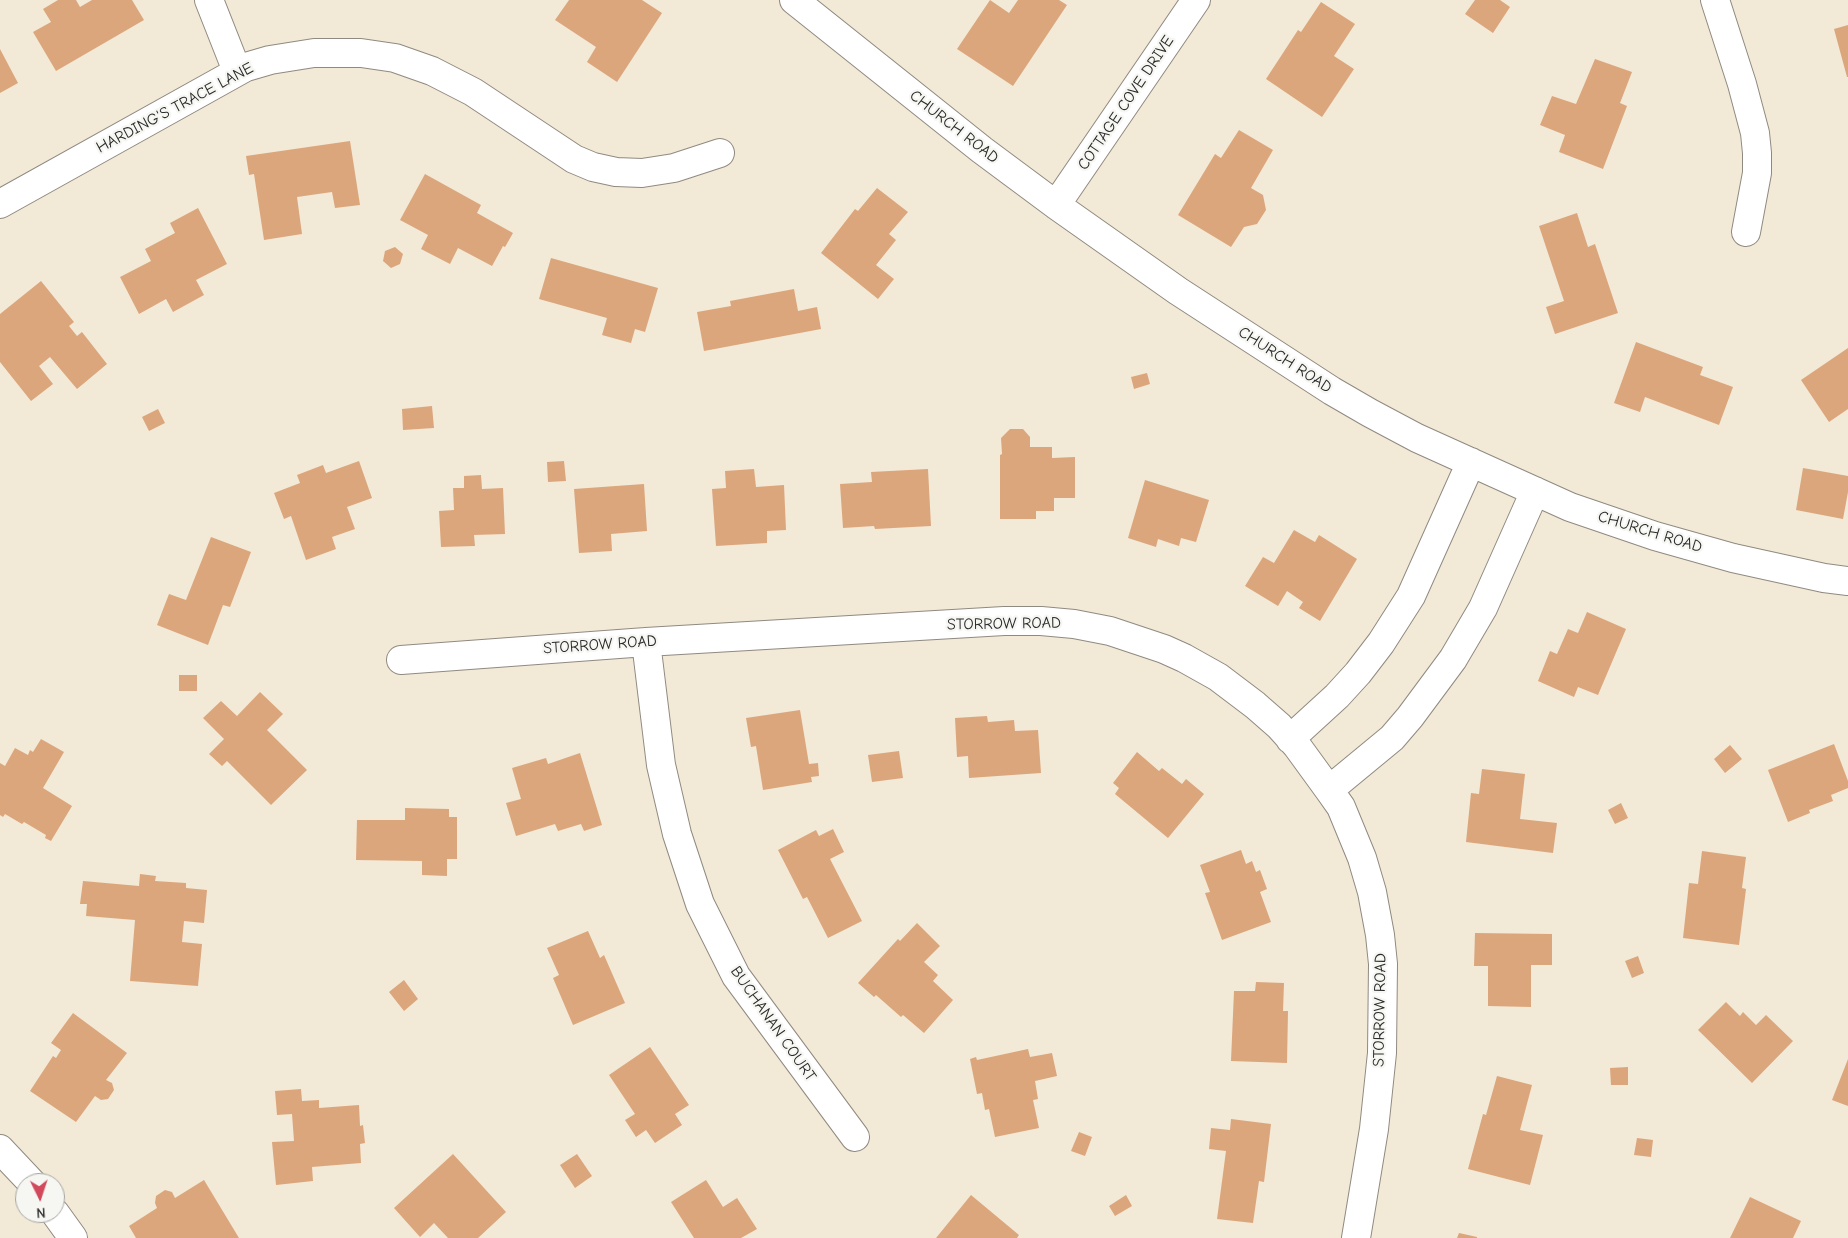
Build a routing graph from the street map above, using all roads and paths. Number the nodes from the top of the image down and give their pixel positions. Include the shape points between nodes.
1 (210, 0) edge
2 (794, 0) edge
3 (1196, 0) edge
4 (1715, 0) edge
5 (237, 71) junction
6 (720, 153) dead end
7 (0, 204) edge
8 (1056, 205) junction
9 (1746, 232) dead end
10 (1471, 462) junction
11 (1535, 491) junction
12 (1848, 581) edge
13 (646, 642) junction
14 (401, 660) dead end
15 (1290, 739) junction
16 (1329, 790) junction
17 (855, 1137) dead end
18 (0, 1150) edge
19 (22, 1173) edge
20 (62, 1223) edge
21 (73, 1238) edge
22 (1356, 1238) edge

1 - 5 street
2 - 8 street, CHURCH ROAD
3 - 8 street, COTTAGE COVE DRIVE
4 - 9 street via 1755,133 1757,173
5 - 6 street, HARDING'S TRACE LANE via 270,60 314,53 361,53 395,58 432,71 473,92 574,159 593,167 642,173 674,168
5 - 7 street, HARDING'S TRACE LANE
8 - 10 street, CHURCH ROAD via 1178,291 1332,391 1418,438
10 - 11 street, CHURCH ROAD
10 - 15 street via 1411,596 1381,643 1337,696
11 - 12 street, CHURCH ROAD via 1570,507 1656,536 1716,553
11 - 16 street via 1483,608 1452,659 1392,738
13 - 14 street, STORROW ROAD
13 - 15 street, STORROW ROAD via 1004,621 1074,624 1110,631 1184,658 1218,677 1255,705
13 - 17 street, BUCHANAN COURT via 661,765 677,834 700,904 736,976
15 - 16 street, STORROW ROAD
16 - 22 street, STORROW ROAD via 1341,807 1362,858 1383,964 1382,1053 1374,1129
18 - 19 street
20 - 21 street

